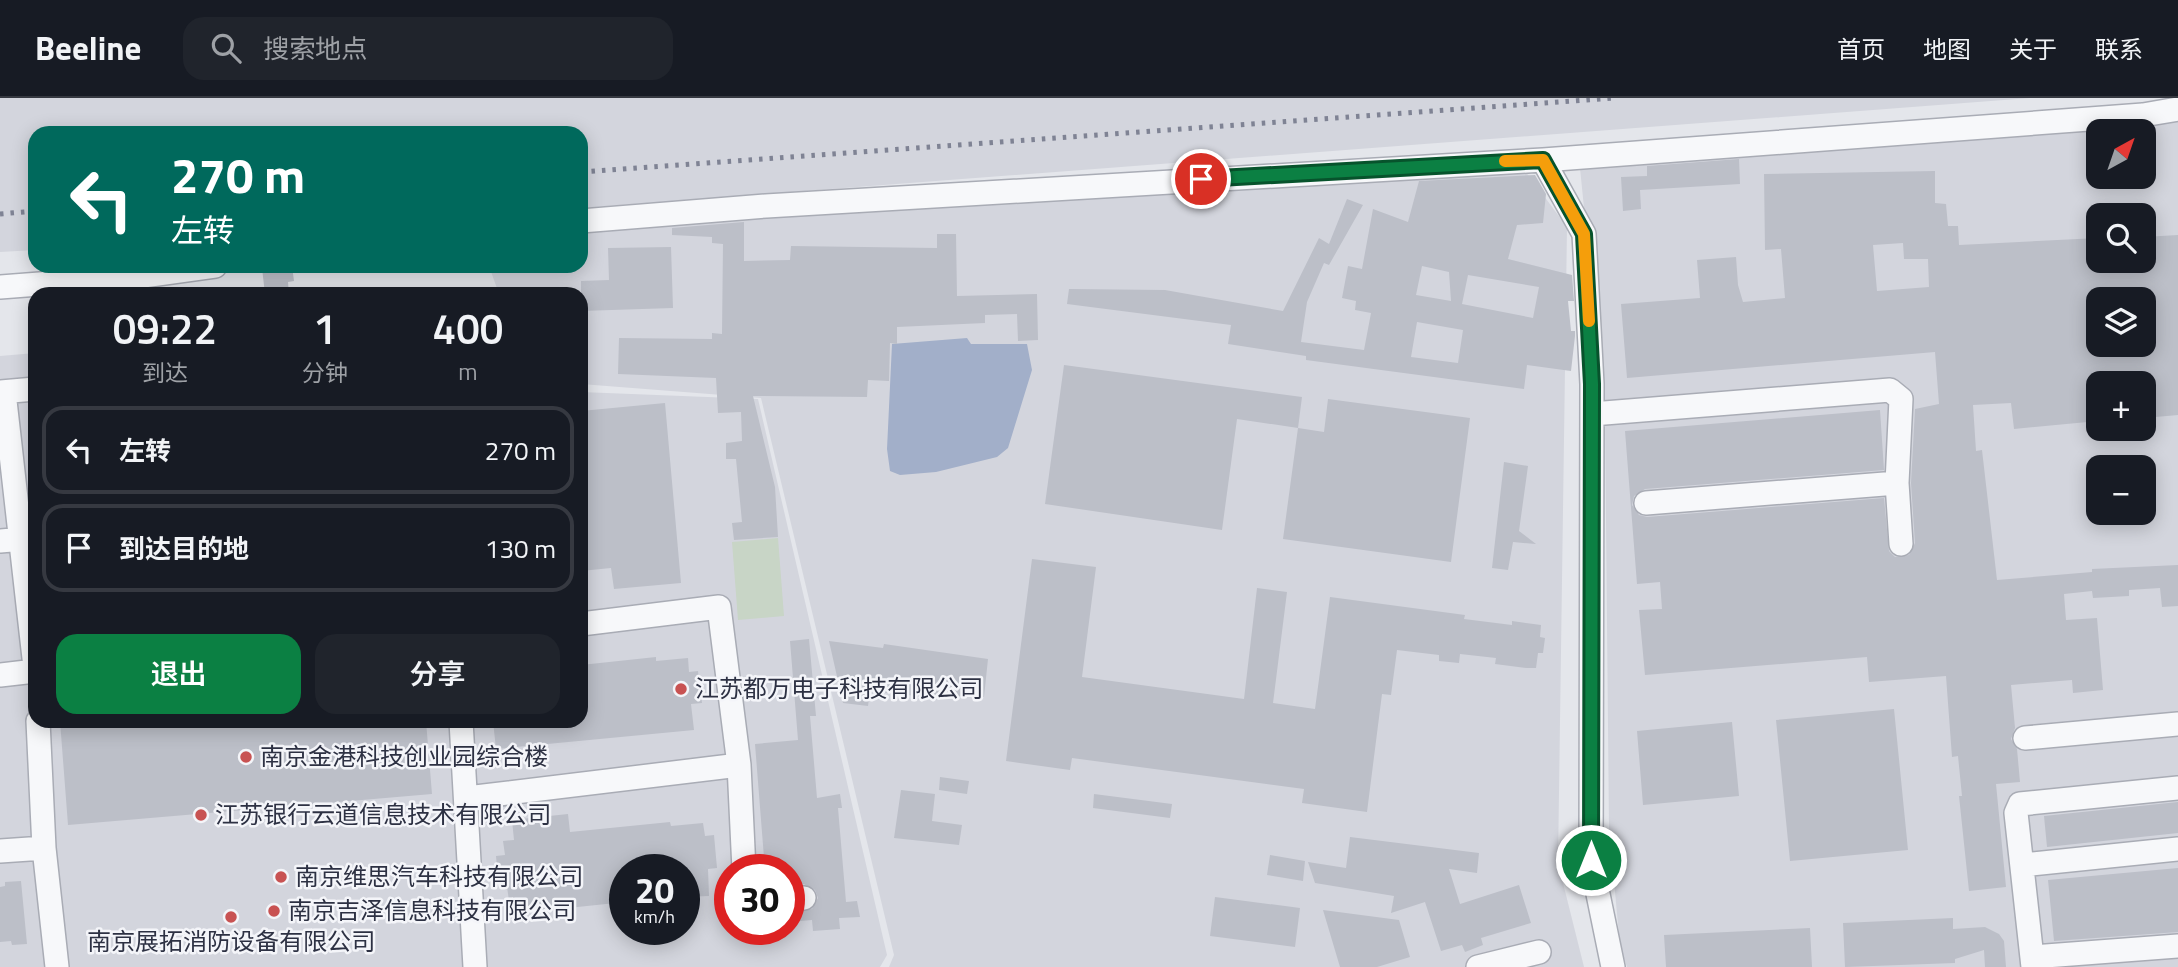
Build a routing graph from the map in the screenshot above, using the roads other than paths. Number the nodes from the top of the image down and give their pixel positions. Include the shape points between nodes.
1 (2178, 109) edge
2 (1543, 160) junction
3 (588, 220) edge
4 (165, 273) edge
5 (0, 287) edge
6 (28, 390) edge
7 (2, 392) edge
8 (1592, 414) junction
9 (1897, 483) junction
10 (1646, 503) dead end
11 (18, 540) edge
12 (1901, 544) dead end
13 (28, 616) edge
14 (588, 623) edge
15 (28, 670) edge
16 (0, 675) edge
17 (2178, 724) edge
18 (38, 728) edge
19 (462, 728) edge
20 (2025, 738) dead end
21 (739, 765) junction
22 (2178, 788) edge
23 (467, 799) junction
24 (44, 848) junction
25 (2178, 849) edge
26 (0, 851) edge
27 (743, 854) edge
28 (2022, 865) junction
29 (2178, 946) edge
30 (1539, 952) dead end
31 (2032, 962) edge
32 (57, 967) edge
33 (475, 967) edge
34 (1478, 967) edge
35 (1613, 967) edge

1 - 2 street
2 - 3 street
2 - 8 street via 1584,234
4 - 5 street
6 - 7 street
7 - 11 street
8 - 9 street via 1889,390 1901,399
8 - 35 street via 1591,860
9 - 10 street
9 - 12 street
11 - 13 street
14 - 21 street via 719,607
15 - 16 street
17 - 20 street
18 - 24 street
19 - 23 street
21 - 23 street
21 - 27 street
22 - 28 street via 2020,804 2016,813
23 - 33 street
24 - 26 street
24 - 32 street
25 - 28 street
28 - 31 street
29 - 31 street
30 - 34 street

